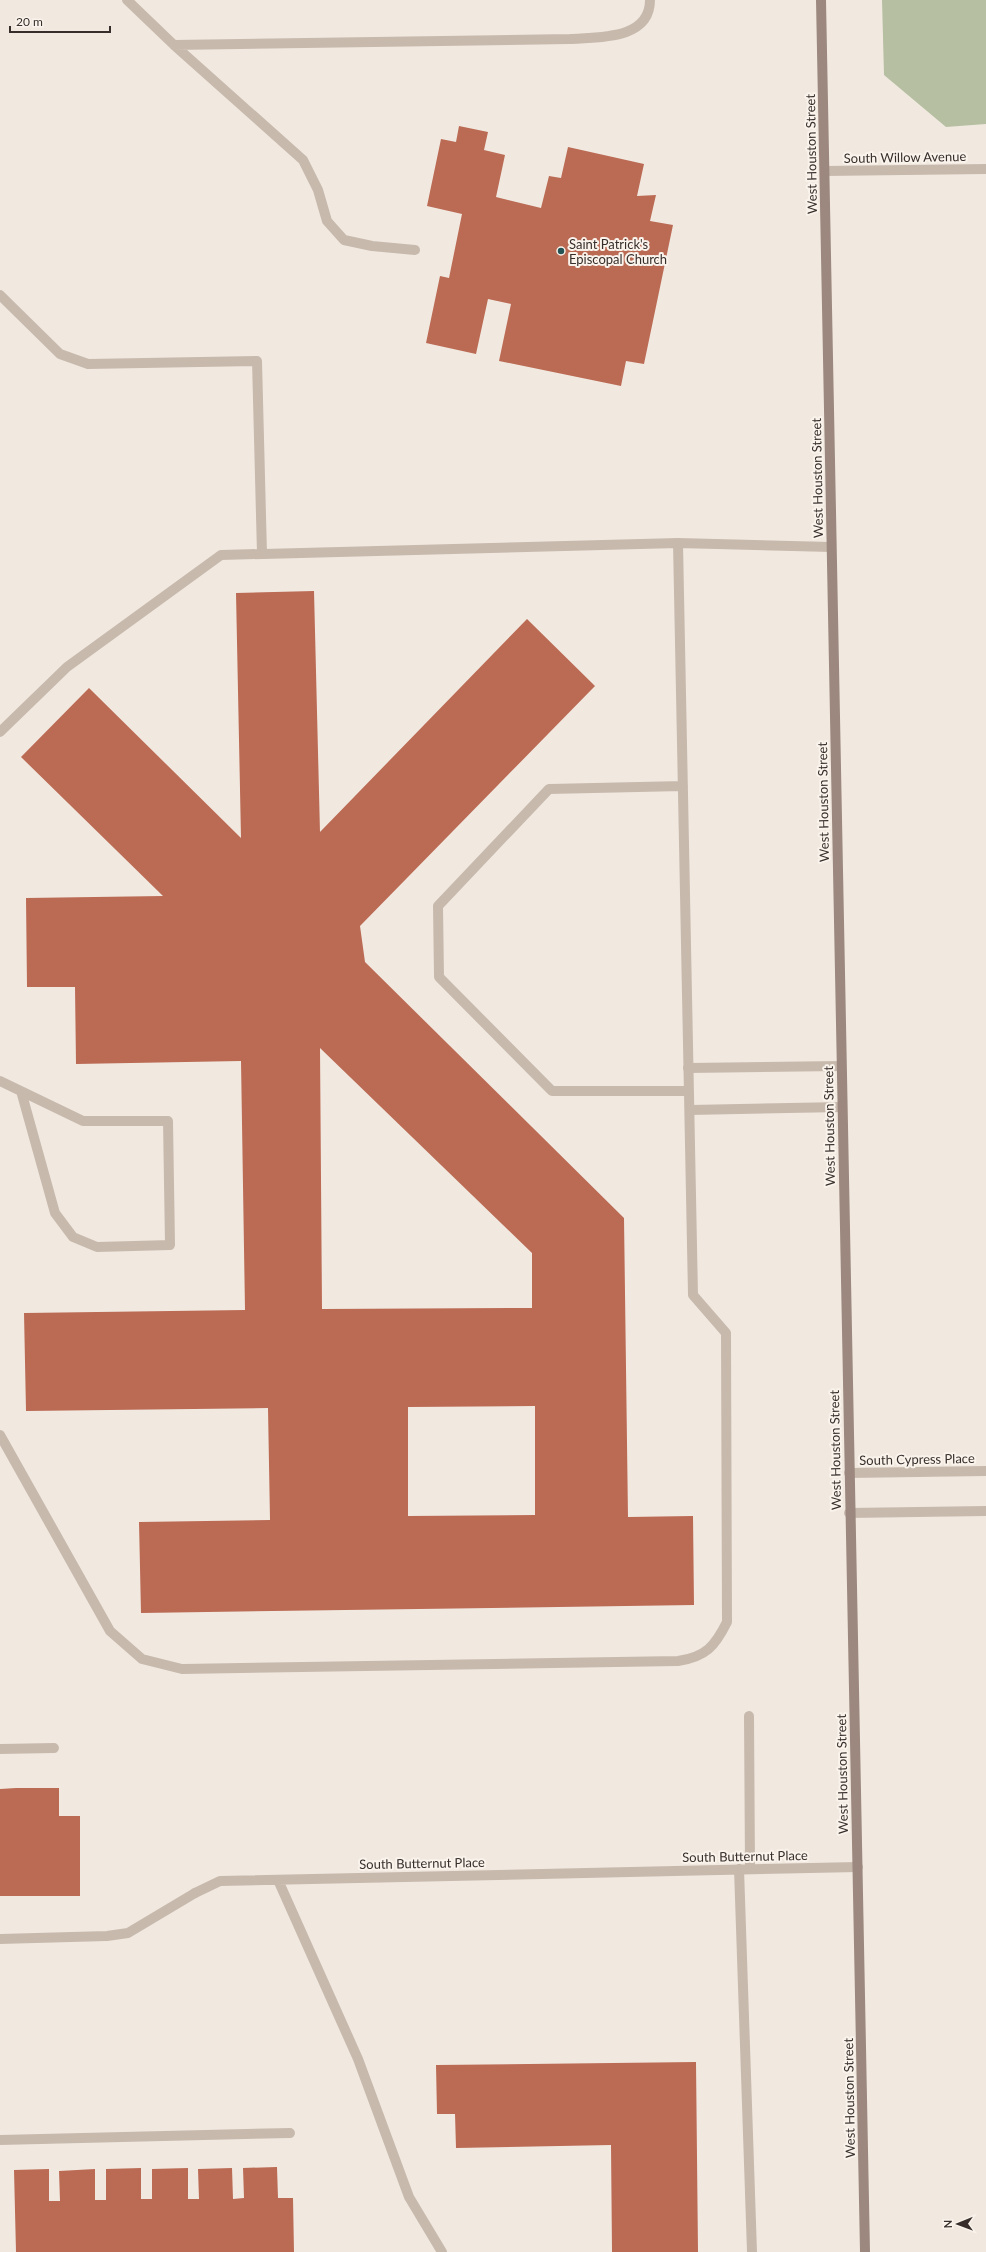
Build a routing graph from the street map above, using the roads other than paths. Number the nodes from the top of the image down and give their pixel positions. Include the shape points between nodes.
1 (127, 0) edge
2 (650, 0) edge
3 (821, 0) edge
4 (174, 45) junction
5 (986, 169) edge
6 (825, 171) junction
7 (415, 250) dead end
8 (0, 295) edge
9 (678, 543) junction
10 (831, 547) junction
11 (262, 554) junction
12 (0, 732) edge
13 (683, 786) junction
14 (841, 1066) junction
15 (688, 1068) junction
16 (0, 1081) edge
17 (21, 1091) junction
18 (689, 1091) junction
19 (842, 1107) junction
20 (690, 1110) junction
21 (0, 1435) edge
22 (986, 1472) edge
23 (848, 1473) junction
24 (986, 1511) edge
25 (849, 1513) junction
26 (749, 1716) dead end
27 (54, 1748) dead end
28 (0, 1749) edge
29 (858, 1867) junction
30 (738, 1869) junction
31 (750, 1869) junction
32 (278, 1880) junction
33 (0, 1939) edge
34 (290, 2133) dead end
35 (0, 2140) edge
36 (442, 2252) edge
37 (752, 2252) edge
38 (865, 2252) edge

1 - 4 street
2 - 4 street via 650,10 640,25 618,36 570,39
3 - 6 main road, West Houston Street
4 - 7 street via 303,160 318,190 327,221 344,240 372,246
5 - 6 street, South Willow Avenue
6 - 10 main road, West Houston Street
8 - 11 street via 60,354 88,364 257,361
9 - 10 street
9 - 11 street
9 - 13 street
10 - 14 main road, West Houston Street
11 - 12 street via 221,555 67,667
13 - 15 street
13 - 18 street via 549,789 438,906 439,977 552,1091
14 - 15 street
14 - 19 main road, West Houston Street
15 - 18 street
16 - 17 street
17 - 17 street via 83,1121 168,1121 170,1245 97,1246 73,1238 55,1213
18 - 20 street
19 - 20 street
19 - 23 main road, West Houston Street
20 - 21 street via 693,1295 726,1333 727,1622 718,1640 694,1659 182,1669 142,1660 110,1631
22 - 23 street, South Cypress Place
23 - 25 main road, West Houston Street
24 - 25 street
25 - 29 main road, West Houston Street
26 - 31 street
27 - 28 street
29 - 31 street, South Butternut Place
29 - 38 main road, West Houston Street
30 - 31 street, South Butternut Place
30 - 32 street, South Butternut Place
30 - 37 street
32 - 33 street, South Butternut Place via 220,1881 128,1933 92,1937
32 - 36 street via 358,2060 409,2196
34 - 35 street

